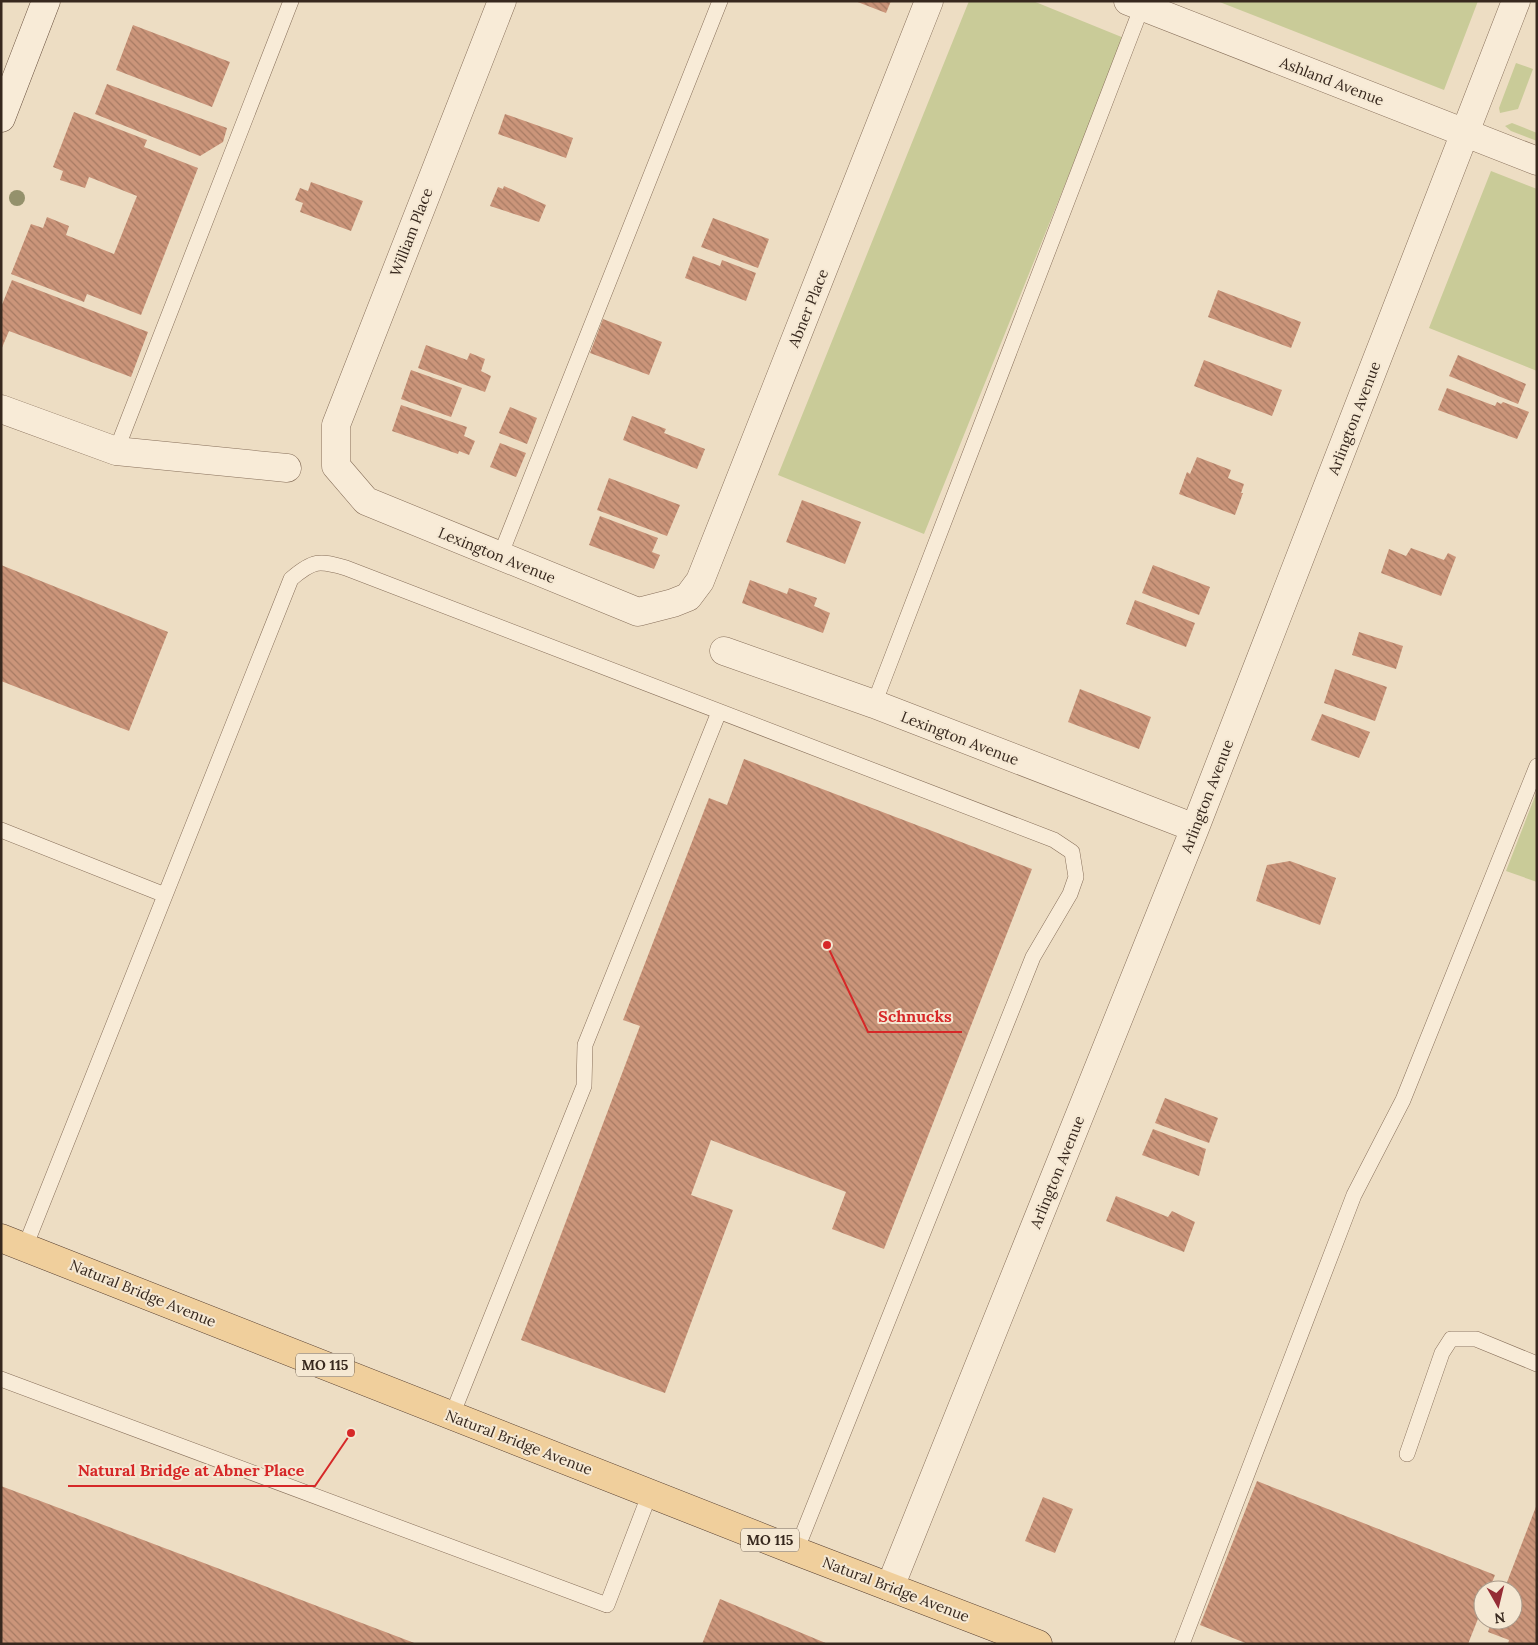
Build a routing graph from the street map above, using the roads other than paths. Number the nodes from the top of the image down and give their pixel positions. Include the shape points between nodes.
1 (46, 1) edge
2 (290, 1) edge
3 (502, 1) edge
4 (720, 1) edge
5 (929, 1) edge
6 (1516, 1) edge
7 (1138, 3) edge
8 (1, 118) edge
9 (1465, 133) junction
10 (1537, 161) edge
11 (1, 409) edge
12 (116, 451) junction
13 (336, 466) joint
14 (287, 468) dead end
15 (500, 556) junction
16 (673, 603) joint
17 (724, 651) dead end
18 (874, 704) junction
19 (719, 712) junction
20 (1537, 766) edge
21 (1195, 828) junction
22 (1, 830) edge
23 (165, 895) junction
24 (13, 1242) edge
25 (1537, 1364) edge
26 (1, 1379) edge
27 (452, 1415) junction
28 (1408, 1454) dead end
29 (650, 1493) junction
30 (796, 1551) junction
31 (890, 1587) junction
32 (1038, 1644) edge
33 (1182, 1644) edge

1 - 8 street
2 - 12 lane
3 - 13 street, William Place via 336,425
4 - 15 lane
5 - 16 street, Abner Place via 700,581 688,597
6 - 9 street, Arlington Avenue
7 - 9 street, Ashland Avenue
7 - 18 lane
9 - 10 street, Ashland Avenue
9 - 21 street, Arlington Avenue
11 - 12 street
12 - 14 street
13 - 15 street, Lexington Avenue via 366,501
15 - 16 street, Lexington Avenue via 638,612
17 - 18 street, Lexington Avenue
18 - 21 street, Lexington Avenue
19 - 23 lane via 323,561 304,568 291,579
19 - 27 lane via 585,1046 584,1086
19 - 30 lane via 1054,840 1072,852 1076,876 1070,894 1033,957
20 - 33 lane via 1403,1100 1354,1196
21 - 31 street, Arlington Avenue
22 - 23 lane
23 - 24 lane
24 - 27 main road, Natural Bridge Avenue / MO 115
25 - 28 lane via 1476,1339 1451,1339 1442,1353
26 - 29 lane via 607,1606
27 - 29 main road, Natural Bridge Avenue / MO 115
29 - 30 main road, Natural Bridge Avenue / MO 115
30 - 31 main road, Natural Bridge Avenue / MO 115
31 - 32 main road, Natural Bridge Avenue / MO 115

